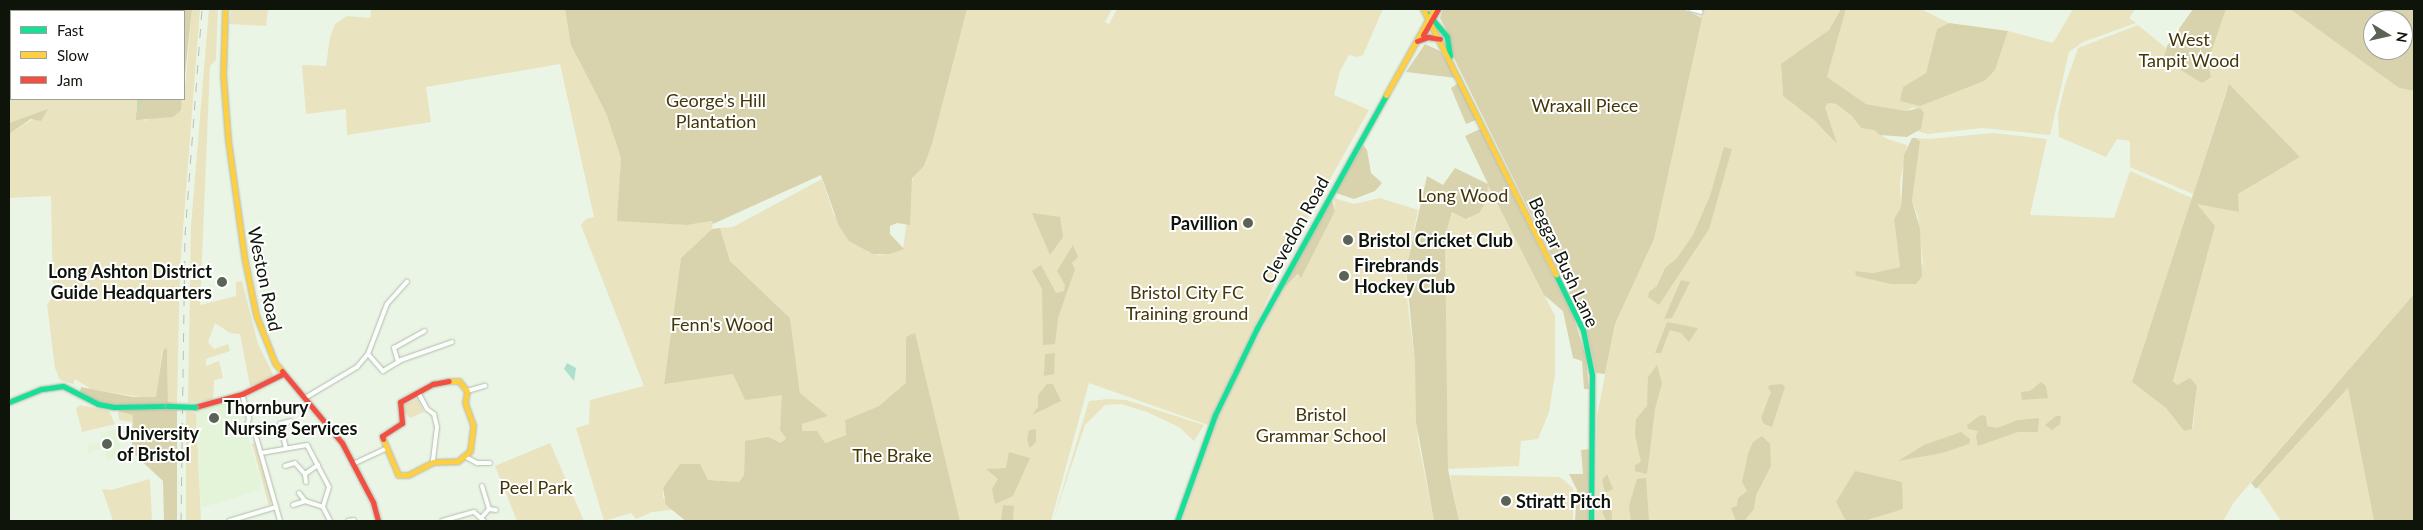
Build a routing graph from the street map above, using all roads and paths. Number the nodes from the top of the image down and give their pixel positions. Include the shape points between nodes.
1 (225, 9) edge
2 (1434, 9) edge
3 (1438, 9) edge
4 (1691, 9) edge
5 (1423, 10) edge
6 (1701, 12) dead end
7 (1430, 19) junction
8 (1440, 39) junction
9 (1417, 41) junction
10 (1450, 60) junction
11 (407, 282) dead end
12 (425, 332) dead end
13 (452, 342) dead end
14 (368, 354) junction
15 (398, 362) junction
16 (283, 374) junction
17 (485, 386) dead end
18 (467, 391) junction
19 (242, 394) junction
20 (418, 394) junction
21 (305, 398) junction
22 (9, 402) edge
23 (291, 420) dead end
24 (281, 430) junction
25 (274, 433) dead end
26 (286, 448) junction
27 (385, 449) junction
28 (261, 453) junction
29 (466, 457) junction
30 (434, 462) junction
31 (490, 463) dead end
32 (353, 464) junction
33 (318, 465) junction
34 (285, 466) dead end
35 (304, 474) junction
36 (306, 482) dead end
37 (482, 486) dead end
38 (490, 490) dead end
39 (484, 491) junction
40 (299, 493) dead end
41 (305, 501) junction
42 (293, 505) dead end
43 (276, 507) junction
44 (323, 508) junction
45 (488, 509) junction
46 (496, 510) dead end
47 (483, 519) edge
48 (354, 520) dead end
49 (229, 521) edge
50 (280, 521) edge
51 (330, 521) edge
52 (348, 521) edge
53 (378, 521) edge
54 (442, 521) edge
55 (1177, 521) edge
56 (1592, 521) edge

1 - 16 main road, Weston Road via 222,43 225,109 244,256 260,329
2 - 7 main road, Clevedon Road
3 - 7 main road, Clevedon Road
4 - 6 street
5 - 7 main road
7 - 8 main road, Beggar Bush Lane
7 - 9 main road, Clevedon Road
7 - 10 main road, Beggar Bush Lane via 1447,37
8 - 9 main road via 1428,37
8 - 10 main road, Beggar Bush Lane
9 - 55 main road, Clevedon Road via 1366,128 1236,369 1215,415
10 - 56 main road, Beggar Bush Lane via 1583,330 1592,375
11 - 14 street via 387,304
12 - 15 street via 394,348
13 - 15 street
14 - 15 street via 381,371
14 - 21 street via 357,366
16 - 19 main road
16 - 21 main road, Weston Road
17 - 18 street
18 - 20 main road via 456,380 432,384
18 - 29 main road via 465,403 473,425
19 - 22 main road, bridge via 196,407 114,407 98,404 63,386 54,386
19 - 28 street via 250,418 247,427 255,433
20 - 27 main road via 400,402 402,423 382,436
20 - 30 street via 427,410 434,414 437,427
21 - 32 main road, Weston Road via 342,443
23 - 24 street via 280,424
24 - 25 street
24 - 26 street
26 - 28 street
26 - 33 street via 307,445
27 - 30 main road via 396,478
27 - 32 street
28 - 43 street
29 - 30 main road via 453,462
29 - 31 street via 476,464
32 - 53 main road, Weston Road
33 - 35 street
33 - 44 street via 329,487
34 - 35 street via 295,463
35 - 36 street
37 - 39 street
38 - 39 street
39 - 45 street
40 - 41 street
41 - 42 street
41 - 44 street
43 - 49 street
43 - 50 street
44 - 51 street
45 - 46 street
45 - 47 street
47 - 54 street via 469,513
48 - 52 street

